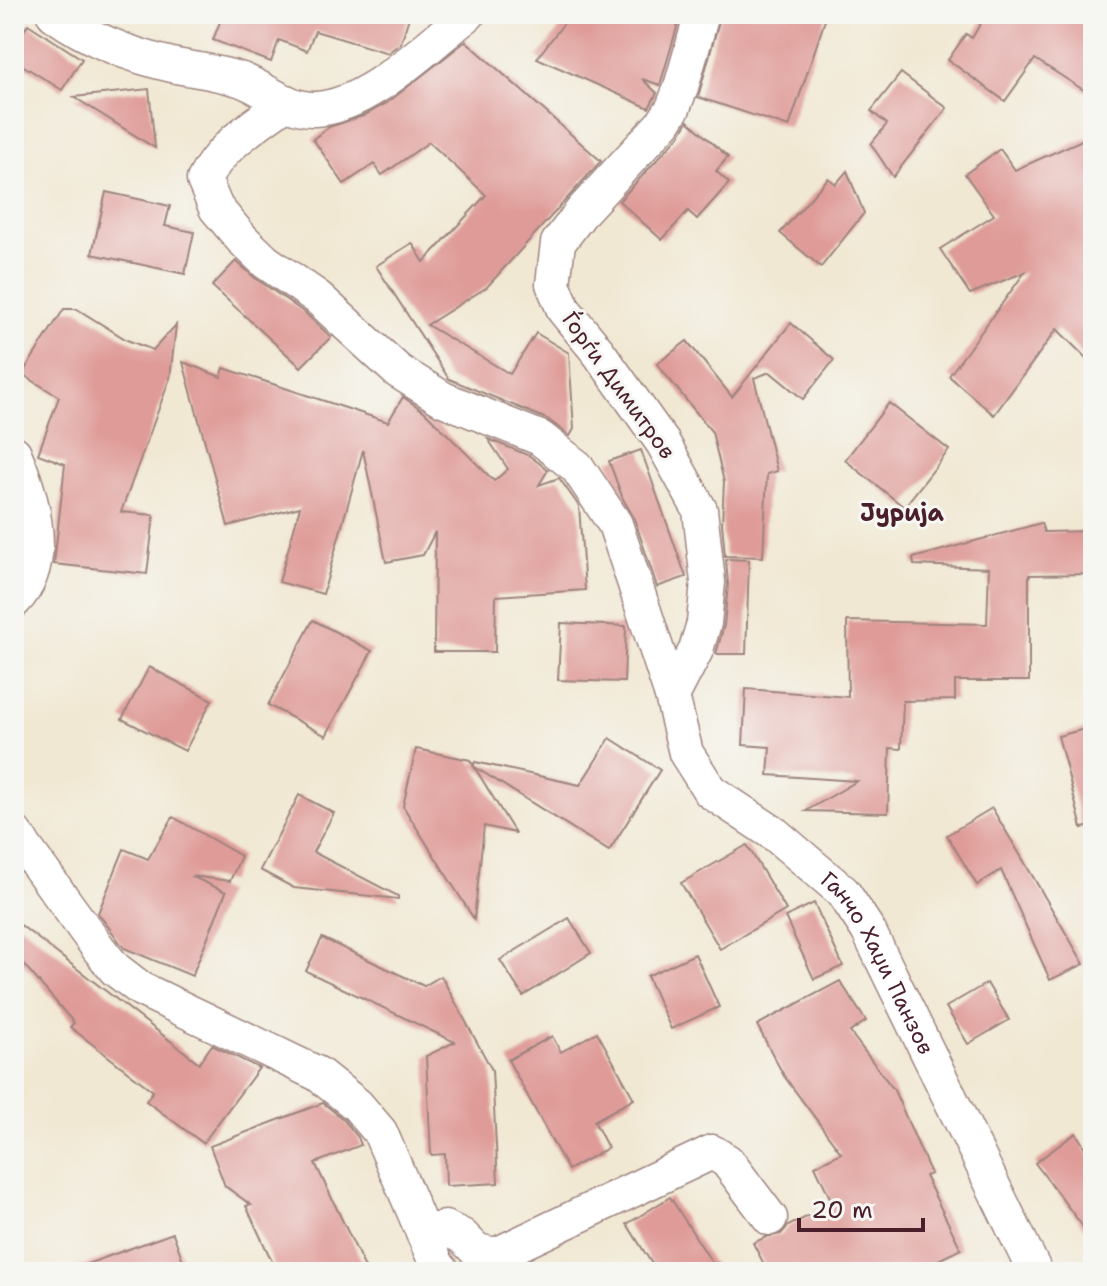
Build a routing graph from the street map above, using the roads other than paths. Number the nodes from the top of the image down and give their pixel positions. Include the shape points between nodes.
1 (54, 14) edge
2 (468, 14) edge
3 (702, 14) edge
4 (286, 102) junction
5 (14, 453) edge
6 (14, 601) edge
7 (672, 696) junction
8 (14, 832) edge
9 (770, 1218) dead end
10 (423, 1233) junction
11 (443, 1272) edge
12 (1035, 1272) edge

1 - 4 street via 94,39 135,55 240,79
2 - 4 street via 401,71 349,100 314,109
3 - 7 street, Ѓорѓи Димитров via 673,108 583,210 558,243 553,264 553,284 564,310 663,443 700,510 708,582 704,623
4 - 7 street, Ганчо Хаџи Панзов via 211,165 204,180 216,208 266,262 317,297 398,371 443,399 540,438 577,467 615,524
5 - 6 street via 32,498 35,534 34,566
7 - 12 street, Ганчо Хаџи Панзов via 686,753 710,791 776,835 843,892 868,930
8 - 10 street via 115,969 141,989 318,1074 357,1105 380,1132
9 - 10 street via 727,1161 712,1152 496,1255 477,1251 445,1228
10 - 11 street

